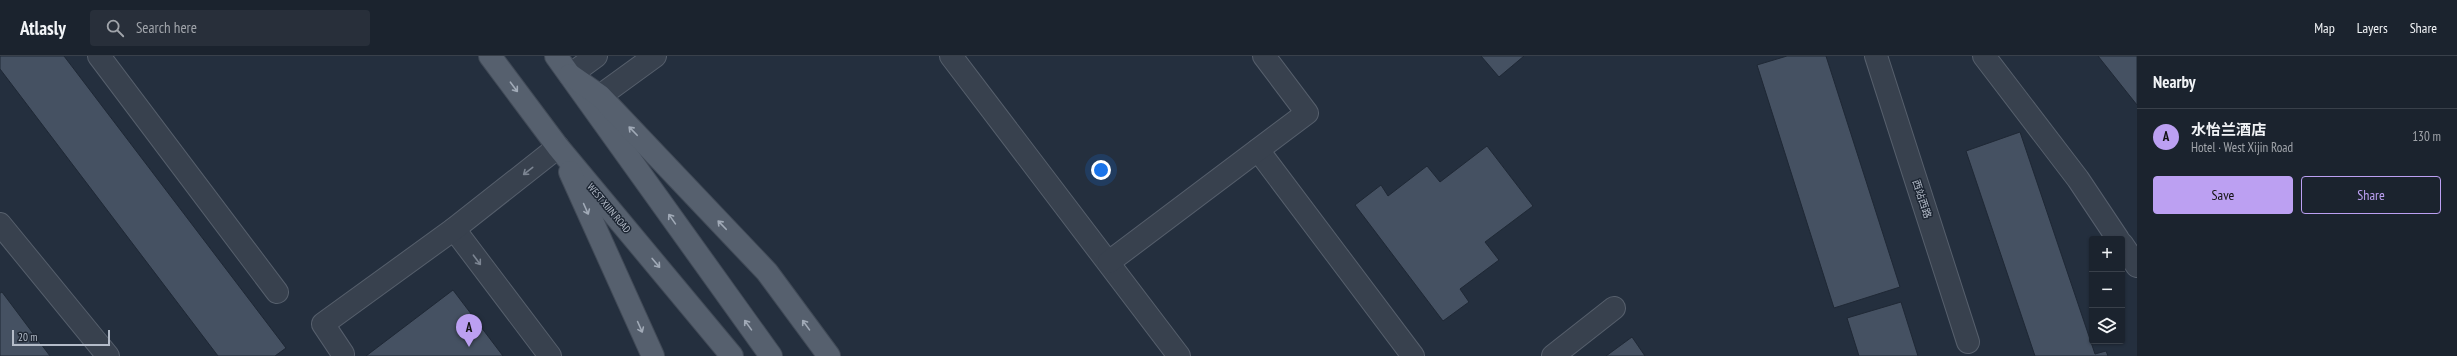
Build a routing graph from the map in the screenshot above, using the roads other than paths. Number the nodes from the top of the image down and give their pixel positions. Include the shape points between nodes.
1 (99, 56) edge
2 (490, 56) edge
3 (556, 56) edge
4 (596, 56) edge
5 (655, 56) edge
6 (951, 56) edge
7 (1264, 56) edge
8 (1876, 56) edge
9 (1984, 56) edge
10 (570, 75) junction
11 (600, 96) junction
12 (558, 148) junction
13 (1258, 150) junction
14 (454, 229) junction
15 (2116, 236) edge
16 (4, 237) edge
17 (2125, 248) edge
18 (1109, 262) junction
19 (2137, 266) edge
20 (277, 292) dead end
21 (1614, 308) dead end
22 (1968, 342) dead end
23 (343, 354) dead end
24 (108, 356) edge
25 (550, 356) edge
26 (653, 356) edge
27 (732, 356) edge
28 (771, 356) edge
29 (829, 356) edge
30 (1179, 356) edge
31 (1413, 356) edge
32 (1553, 356) edge

1 - 20 street
2 -> 12 main road, WEST XIJIN ROAD
3 - 10 main road
4 - 10 street
5 - 11 street
6 - 18 street
7 - 13 street via 1308,113
8 - 22 street, 西站西路
9 - 15 street via 2078,179
10 - 11 main road
28 -> 10 main road
29 -> 11 main road via 767,272
12 -> 14 street
12 -> 26 main road
12 -> 27 main road, WEST XIJIN ROAD
13 - 18 street
13 - 31 street
14 - 23 street via 323,324
14 -> 25 street
16 - 24 street
17 - 19 street
18 - 30 street
21 - 32 street

